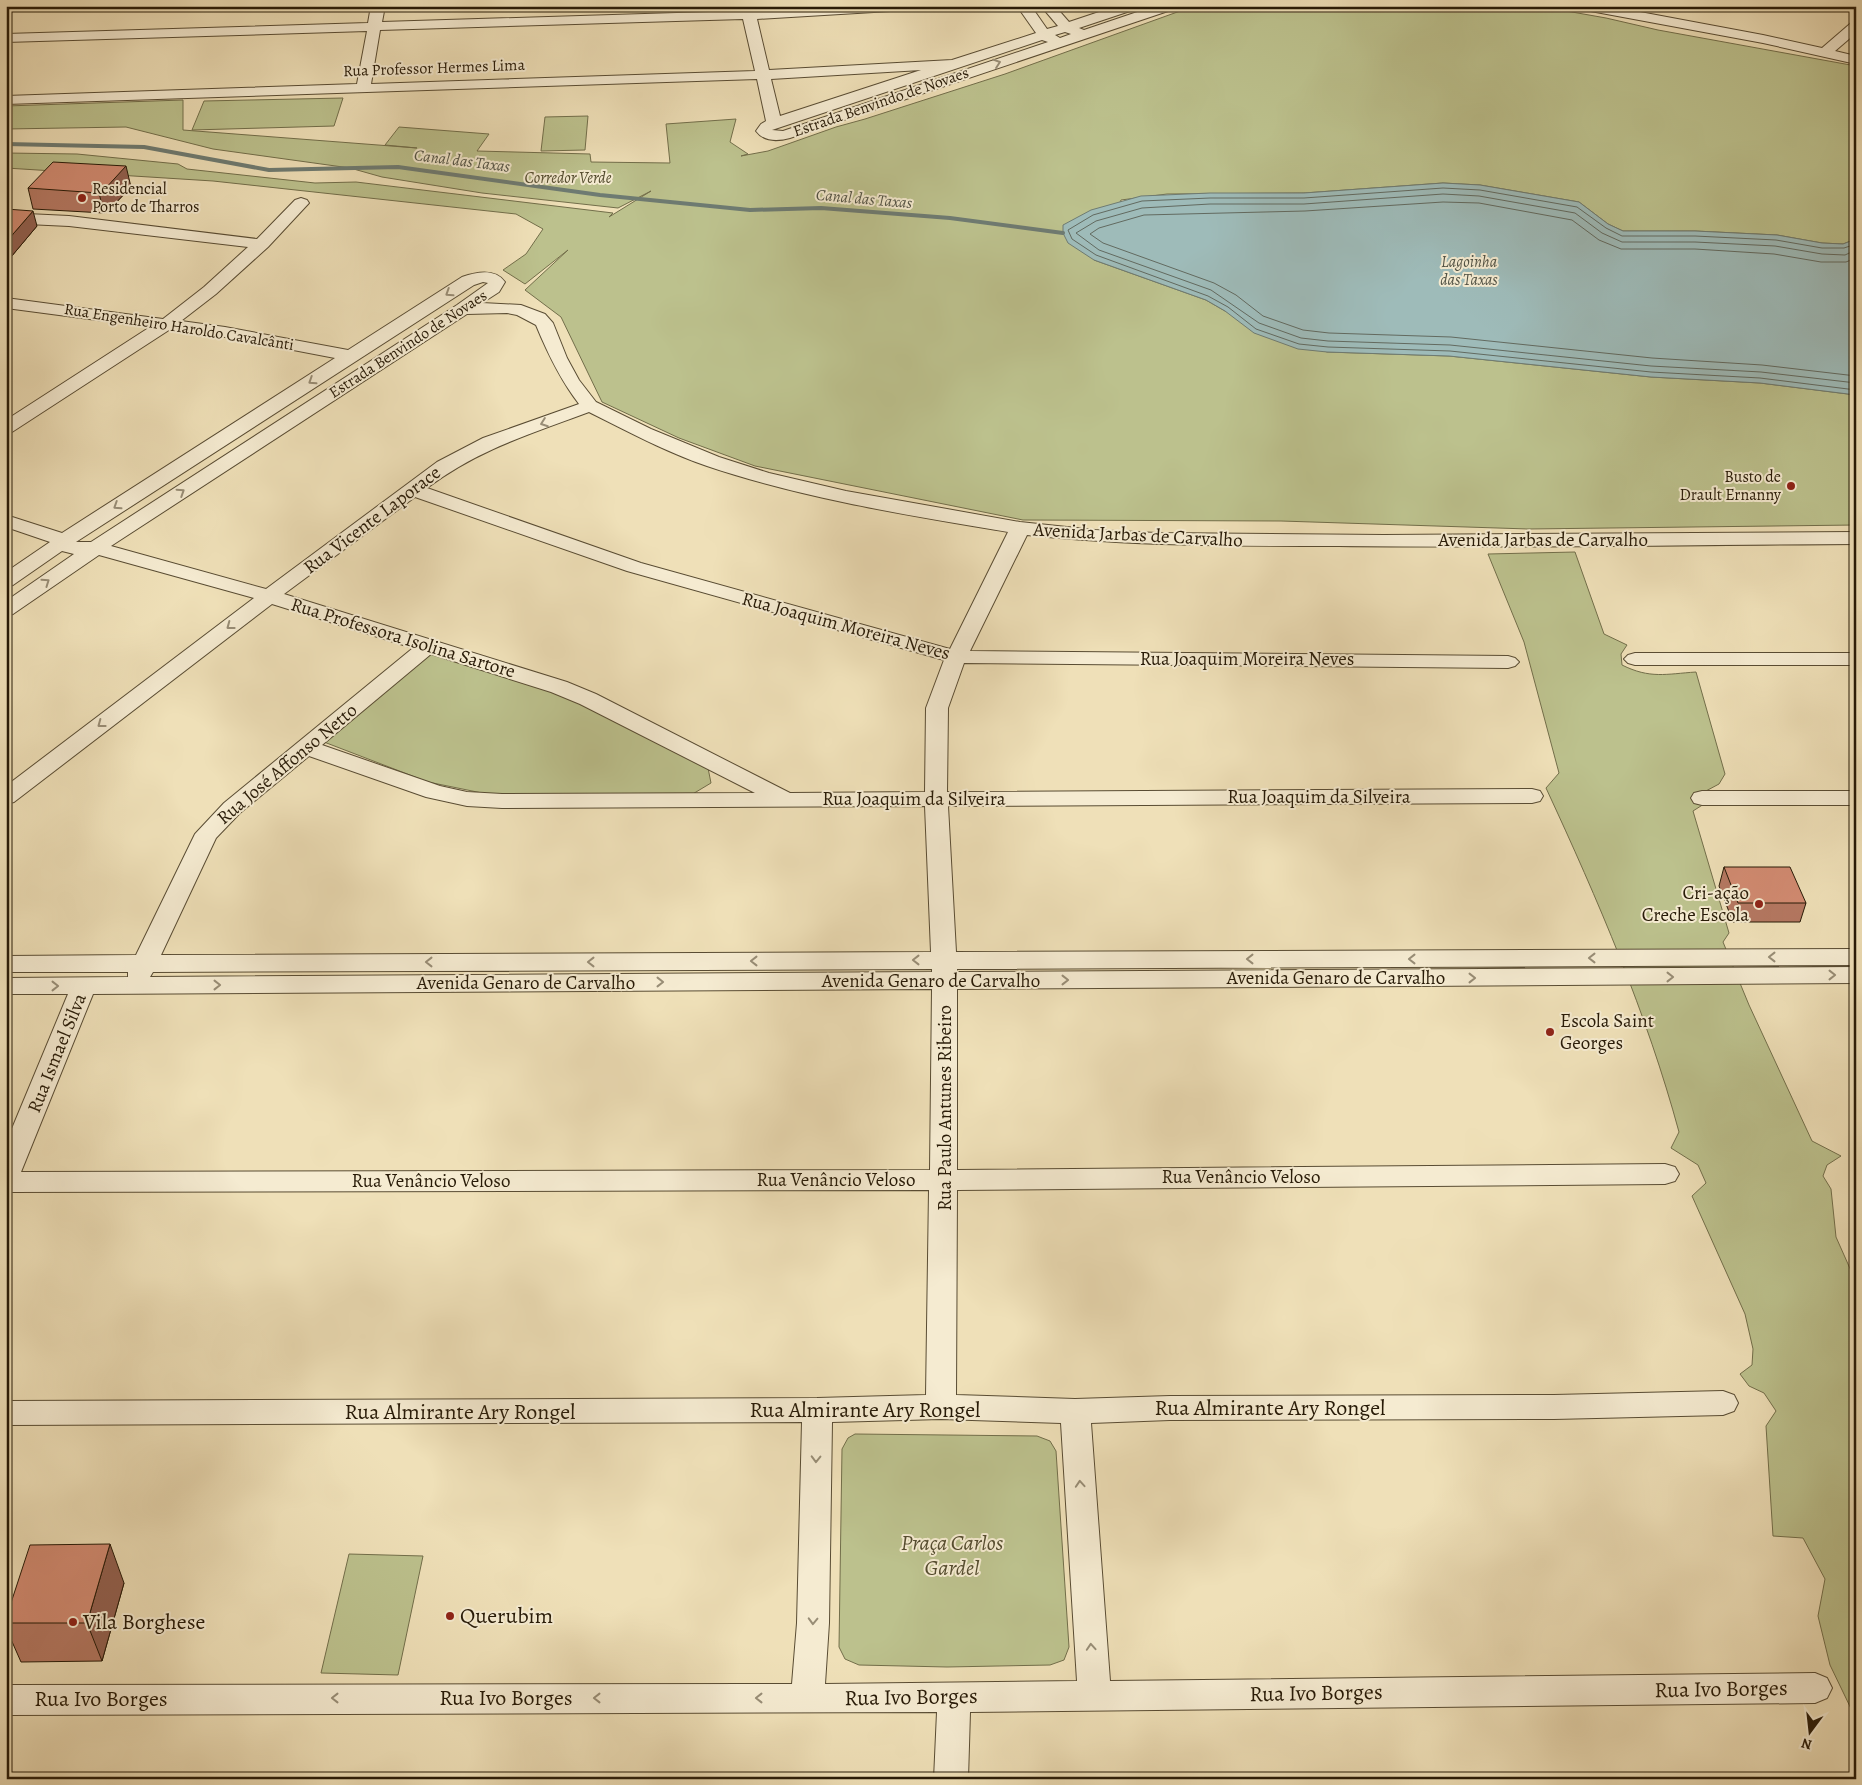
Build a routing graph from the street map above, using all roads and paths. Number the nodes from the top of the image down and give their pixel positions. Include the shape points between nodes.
1 (8, 6) edge
2 (378, 6) edge
3 (907, 6) edge
4 (1024, 6) edge
5 (1048, 6) edge
6 (1131, 6) edge
7 (1169, 6) edge
8 (1584, 6) edge
9 (6, 10) edge
10 (747, 11) edge
11 (375, 26) junction
12 (1856, 26) edge
13 (1067, 28) junction
14 (1044, 35) junction
15 (1084, 35) junction
16 (6, 38) edge
17 (1059, 42) junction
18 (1825, 53) junction
19 (1856, 60) edge
20 (956, 64) junction
21 (863, 70) junction
22 (762, 75) junction
23 (886, 86) junction
24 (363, 88) junction
25 (6, 100) edge
26 (774, 123) junction
27 (302, 203) dead end
28 (6, 218) edge
29 (262, 244) junction
30 (6, 303) edge
31 (463, 309) junction
32 (167, 324) junction
33 (350, 356) junction
34 (590, 406) junction
35 (6, 428) edge
36 (412, 489) junction
37 (6, 520) edge
38 (1020, 528) junction
39 (71, 536) junction
40 (1856, 538) edge
41 (99, 545) junction
42 (6, 581) edge
43 (269, 596) junction
44 (6, 610) edge
45 (429, 645) junction
46 (956, 657) junction
47 (1856, 659) edge
48 (1635, 660) dead end
49 (1508, 662) dead end
50 (306, 747) junction
51 (720, 765) junction
52 (1532, 796) dead end
53 (6, 797) edge
54 (936, 798) junction
55 (1702, 798) dead end
56 (1856, 798) edge
57 (787, 800) junction
58 (689, 801) junction
59 (1856, 957) edge
60 (144, 963) junction
61 (6, 964) edge
62 (1741, 967) junction
63 (945, 971) junction
64 (1856, 975) edge
65 (6, 986) edge
66 (84, 986) junction
67 (134, 986) junction
68 (1665, 1174) dead end
69 (6, 1176) edge
70 (945, 1180) junction
71 (6, 1182) edge
72 (1723, 1403) dead end
73 (941, 1407) junction
74 (817, 1410) junction
75 (1074, 1411) junction
76 (6, 1413) edge
77 (1815, 1688) dead end
78 (1094, 1695) junction
79 (954, 1697) junction
80 (808, 1699) junction
81 (6, 1700) edge
82 (951, 1779) edge

1 - 9 street
2 - 11 street
3 - 10 street
4 - 14 street
5 - 13 street
6 - 13 street, Estrada Benvindo de Novaes
7 - 15 street, Estrada Benvindo de Novaes
8 - 18 street
10 - 11 street
10 - 22 street
11 - 16 street
11 - 24 street
12 - 18 street
13 - 14 street, Estrada Benvindo de Novaes
13 - 15 street
14 - 17 street
14 - 20 street, Estrada Benvindo de Novaes
15 - 17 street, Estrada Benvindo de Novaes
26 -> 17 street, Estrada Benvindo de Novaes via 763,131 774,136 785,135
18 - 19 street
20 - 21 street, Rua Professor Hermes Lima
20 - 23 street, Estrada Benvindo de Novaes
21 - 22 street, Rua Professor Hermes Lima
21 - 23 street, Rua Professor Hermes Lima via 888,76 890,80
22 - 24 street, Rua Professor Hermes Lima
22 - 26 street
23 - 26 street, Estrada Benvindo de Novaes
24 - 25 street, Rua Professor Hermes Lima
27 - 29 street
28 - 29 street
29 - 32 street
30 - 32 street, Rua Engenheiro Haroldo Cavalcânti
31 -> 33 street, Estrada Benvindo de Novaes via 497,282 482,277 468,281
31 - 34 street, Avenida Jarbas de Carvalho via 507,308 539,318 571,381
41 -> 31 street, Estrada Benvindo de Novaes
32 - 33 street, Rua Engenheiro Haroldo Cavalcânti
32 - 35 street
33 -> 39 street, Estrada Benvindo de Novaes
34 -> 36 street, Rua Vicente Laporace via 490,442
34 - 38 street, Avenida Jarbas de Carvalho via 712,461 763,477 855,499
36 - 43 street, Rua Vicente Laporace
36 - 46 street, Rua Joaquim Moreira Neves via 634,567
37 - 39 street, Rua Professora Isolina Sartore
38 - 40 street, Avenida Jarbas de Carvalho via 1095,536 1239,541
38 - 46 street, Rua Paulo Antunes Ribeiro
39 - 41 street, Rua Professora Isolina Sartore via 68,547 71,548
39 - 42 street, Estrada Benvindo de Novaes
41 - 43 street, Rua Professora Isolina Sartore
44 -> 41 street, Estrada Benvindo de Novaes
43 - 45 street, Rua Professora Isolina Sartore
43 -> 53 street, Rua Vicente Laporace
45 - 50 street, Rua José Affonso Netto
45 - 51 street, Rua Professora Isolina Sartore via 559,687
46 - 49 street, Rua Joaquim Moreira Neves
46 - 54 street, Rua Paulo Antunes Ribeiro via 937,708
47 - 48 street
50 - 58 street, Rua Joaquim da Silveira via 434,792 468,799
50 - 60 street, Rua José Affonso Netto via 232,808 207,834
51 - 57 street, Rua Professora Isolina Sartore
51 - 58 street via 717,782
52 - 54 street, Rua Joaquim da Silveira
54 - 57 street, Rua Joaquim da Silveira
54 - 63 street, Rua Paulo Antunes Ribeiro
55 - 56 street
57 - 58 street, Rua Joaquim da Silveira
59 -> 62 street, Avenida Genaro de Carvalho
60 - 61 street, Avenida Genaro de Carvalho
63 -> 60 street, Avenida Genaro de Carvalho
60 - 67 street, Rua José Affonso Netto
62 - 63 street, Avenida Genaro de Carvalho
62 -> 64 street, Avenida Genaro de Carvalho
67 -> 63 street, Avenida Genaro de Carvalho
63 - 70 street, Rua Paulo Antunes Ribeiro
65 -> 66 street, Avenida Genaro de Carvalho
66 - 67 street, Avenida Genaro de Carvalho
66 - 69 street, Rua Ismael Silva
68 - 70 street, Rua Venâncio Veloso
70 - 71 street, Rua Venâncio Veloso
70 - 73 street, Rua Paulo Antunes Ribeiro
72 - 75 street, Rua Almirante Ary Rongel
73 - 74 street, Rua Almirante Ary Rongel
73 - 75 street, Rua Almirante Ary Rongel
74 - 76 street, Rua Almirante Ary Rongel
74 -> 80 street via 813,1623
78 -> 75 street
77 - 78 street, Rua Ivo Borges
78 - 79 street, Rua Ivo Borges
79 - 80 street, Rua Ivo Borges
79 - 82 street
80 -> 81 street, Rua Ivo Borges

